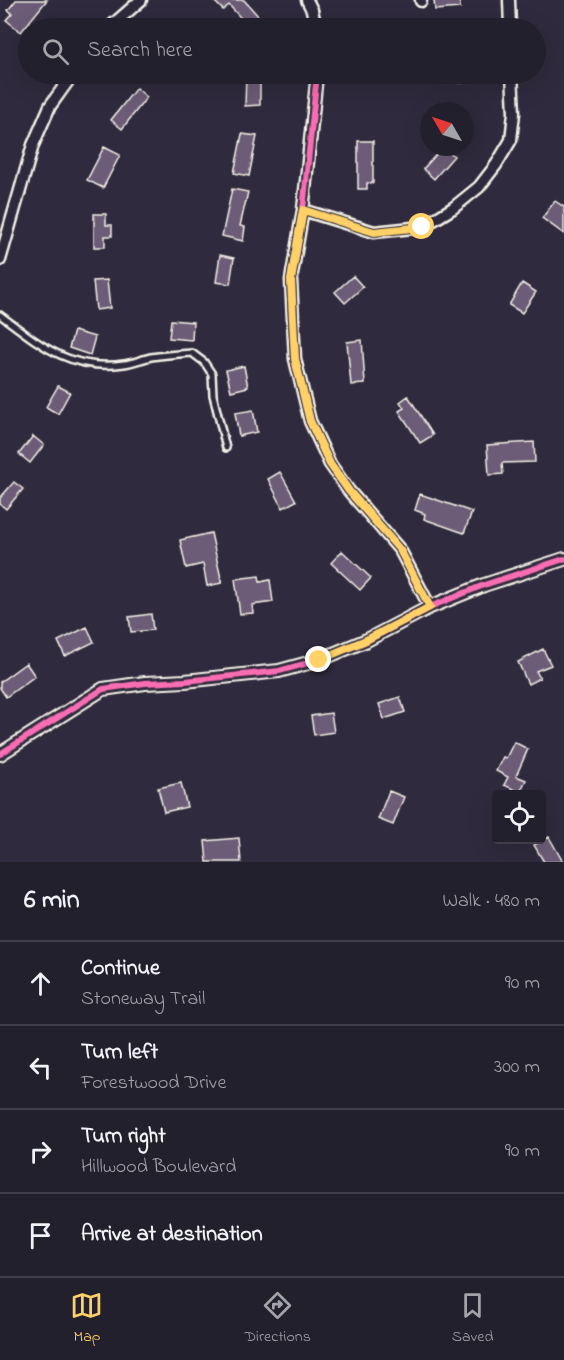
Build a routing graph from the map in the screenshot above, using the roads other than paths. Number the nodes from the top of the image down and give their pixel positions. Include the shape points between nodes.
1 (141, 0) edge
2 (307, 0) edge
3 (509, 0) edge
4 (118, 18) edge
5 (314, 18) edge
6 (510, 18) edge
7 (66, 84) edge
8 (316, 84) edge
9 (513, 84) edge
10 (303, 210) junction
11 (0, 260) edge
12 (0, 315) edge
13 (226, 448) dead end
14 (564, 559) edge
15 (430, 607) junction
16 (0, 754) edge

1 - 4 street
2 - 5 street
3 - 6 street
7 - 11 street via 50,106 33,145
8 - 10 street
9 - 10 street via 511,140 502,157 478,187 422,227 374,232
10 - 15 street via 291,280 295,359 310,421 330,464 400,550
12 - 13 lane via 39,344 80,363 124,364 192,353 212,374
14 - 15 street
15 - 16 street via 366,640 291,668 104,689

